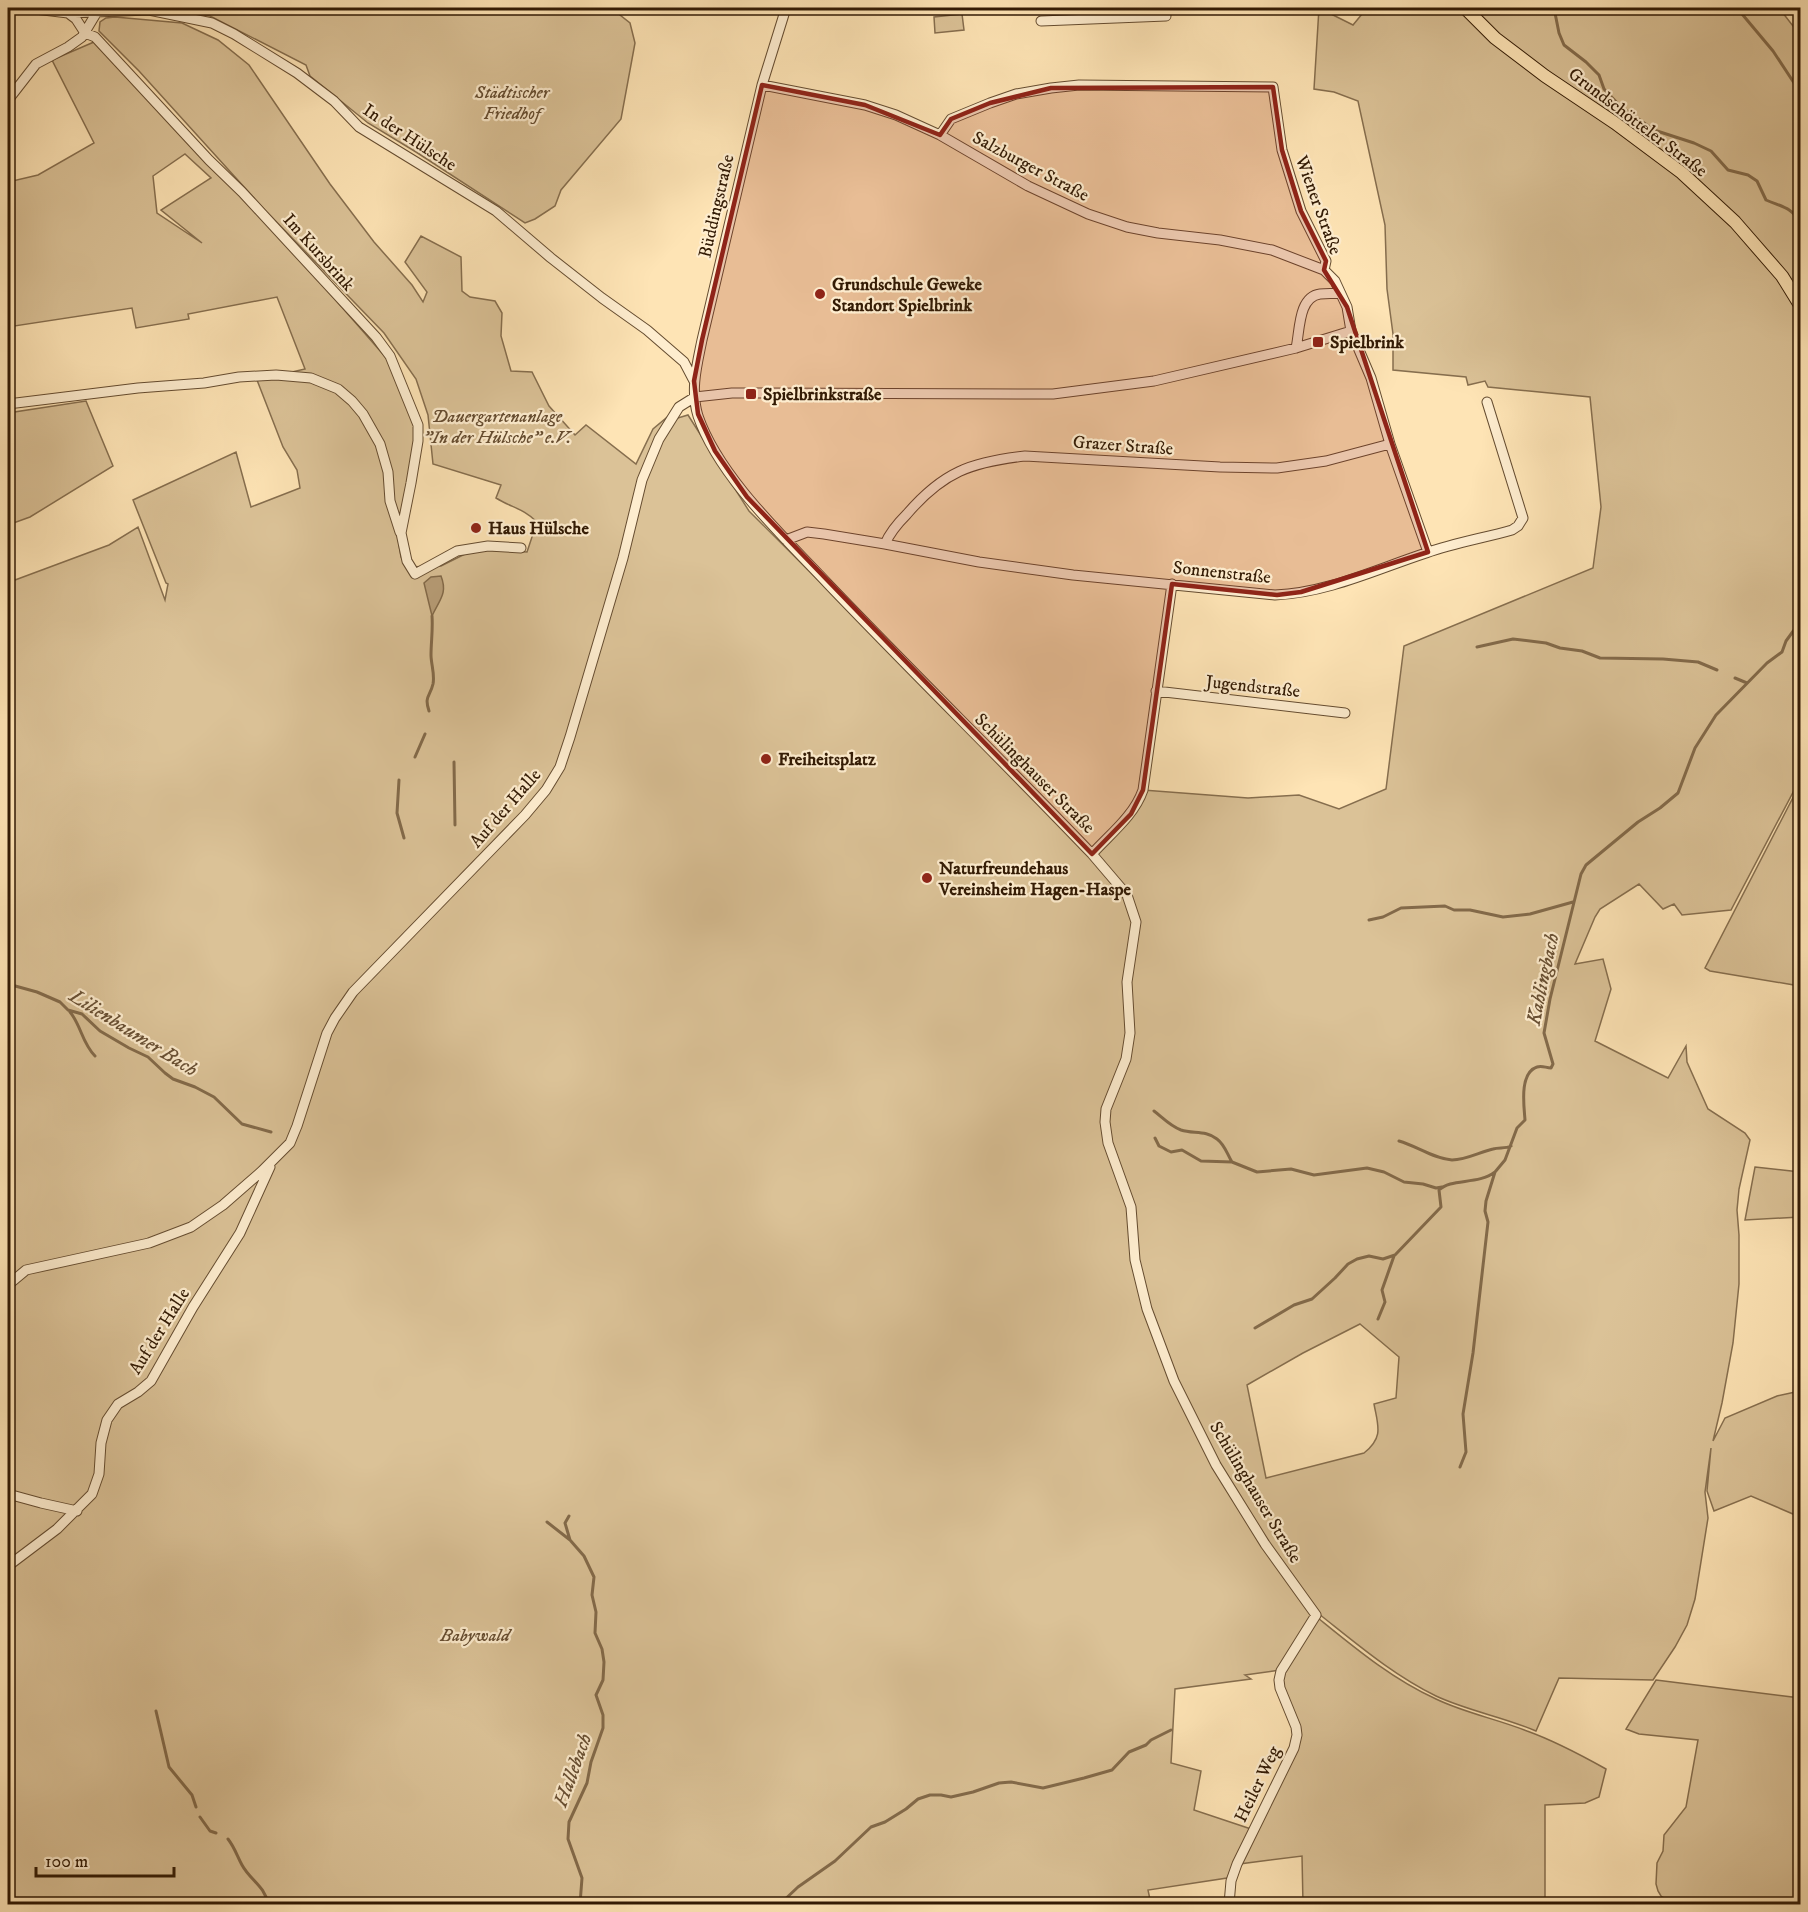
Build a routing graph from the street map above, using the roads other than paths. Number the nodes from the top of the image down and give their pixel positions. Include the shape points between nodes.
1 (27, 8) edge
2 (786, 8) edge
3 (1166, 8) edge
4 (1465, 8) edge
5 (97, 12) junction
6 (68, 13) junction
7 (1041, 21) dead end
8 (85, 33) junction
9 (762, 85) junction
10 (8, 100) edge
11 (940, 135) junction
12 (1324, 270) junction
13 (1340, 293) junction
14 (1800, 304) edge
15 (1351, 331) junction
16 (1296, 348) junction
17 (694, 381) junction
18 (695, 397) junction
19 (1487, 402) dead end
20 (8, 404) edge
21 (698, 414) joint
22 (1390, 444) junction
23 (401, 537) junction
24 (786, 540) junction
25 (885, 544) junction
26 (521, 548) dead end
27 (1428, 552) junction
28 (1172, 584) junction
29 (1156, 691) junction
30 (1345, 713) dead end
31 (1092, 854) junction
32 (272, 1163) junction
33 (8, 1286) edge
34 (8, 1494) edge
35 (77, 1510) junction
36 (8, 1566) edge
37 (1316, 1615) joint
38 (1229, 1905) edge

1 - 6 street, In der Hülsche
2 - 9 street, Büddingstraße
3 - 7 street via 1166,16
4 - 14 main road, Grundschötteler Straße via 1496,39 1682,173 1735,222 1782,276
5 - 6 street, In der Hülsche
5 - 8 street
5 - 17 street, In der Hülsche via 149,10 212,23 259,49 334,101 359,127 496,211 557,263 647,330 684,362
6 - 8 street
8 - 10 street via 36,64
8 - 23 street, Im Kursbrink via 95,37 248,198 390,356 418,425
9 - 11 street, Salzburger Straße via 865,105
9 - 17 street, Büddingstraße
11 - 12 street, Salzburger Straße via 1028,186 1088,214 1127,227 1272,250
11 - 12 street, Wiener Straße via 951,119 979,107 1016,94 1051,88 1272,87 1282,150 1301,211 1326,261
12 - 13 street, Wiener Straße
13 - 15 street, Wiener Straße
13 - 16 street via 1321,294 1308,300
15 - 16 street
15 - 22 street, Wiener Straße via 1371,378
16 - 18 street via 1154,381 1053,394 732,393
17 - 18 street, Büddingstraße
18 - 21 street, Büddingstraße
18 - 32 street, Auf der Halle via 679,407 642,480 624,558 560,766 525,815 353,992 327,1033 290,1143
19 - 27 street, Sonnenstraße via 1522,522 1512,530
20 - 23 street via 239,377 311,378 338,389 352,401 381,444 390,501
21 - 24 street, Schülinghauser Straße via 715,451 747,497
22 - 25 street, Grazer Straße via 1326,461 1277,468 1025,456 993,460 967,467 922,497
22 - 27 street, Wiener Straße
23 - 26 street via 415,574 457,551 488,546
24 - 25 street, Sonnenstraße via 807,532
24 - 31 street, Schülinghauser Straße
25 - 28 street, Sonnenstraße via 979,562
27 - 28 street, Sonnenstraße via 1366,575 1293,593
28 - 29 street
29 - 30 street, Jugendstraße
29 - 31 street via 1138,803
31 - 37 street, Schülinghauser Straße via 1127,895 1136,922 1127,982 1130,1033 1126,1059 1106,1109 1105,1122 1108,1143 1131,1208 1135,1260 1147,1309 1174,1381 1216,1465 1265,1544
32 - 33 street, Auf der Halle via 191,1227 148,1243 26,1270
32 - 35 street, Auf der Halle via 240,1233 151,1381 118,1404 107,1420 99,1474 92,1494
34 - 35 street
35 - 36 street
37 - 38 street, Heiler Weg via 1281,1671 1280,1688 1297,1735 1237,1864

